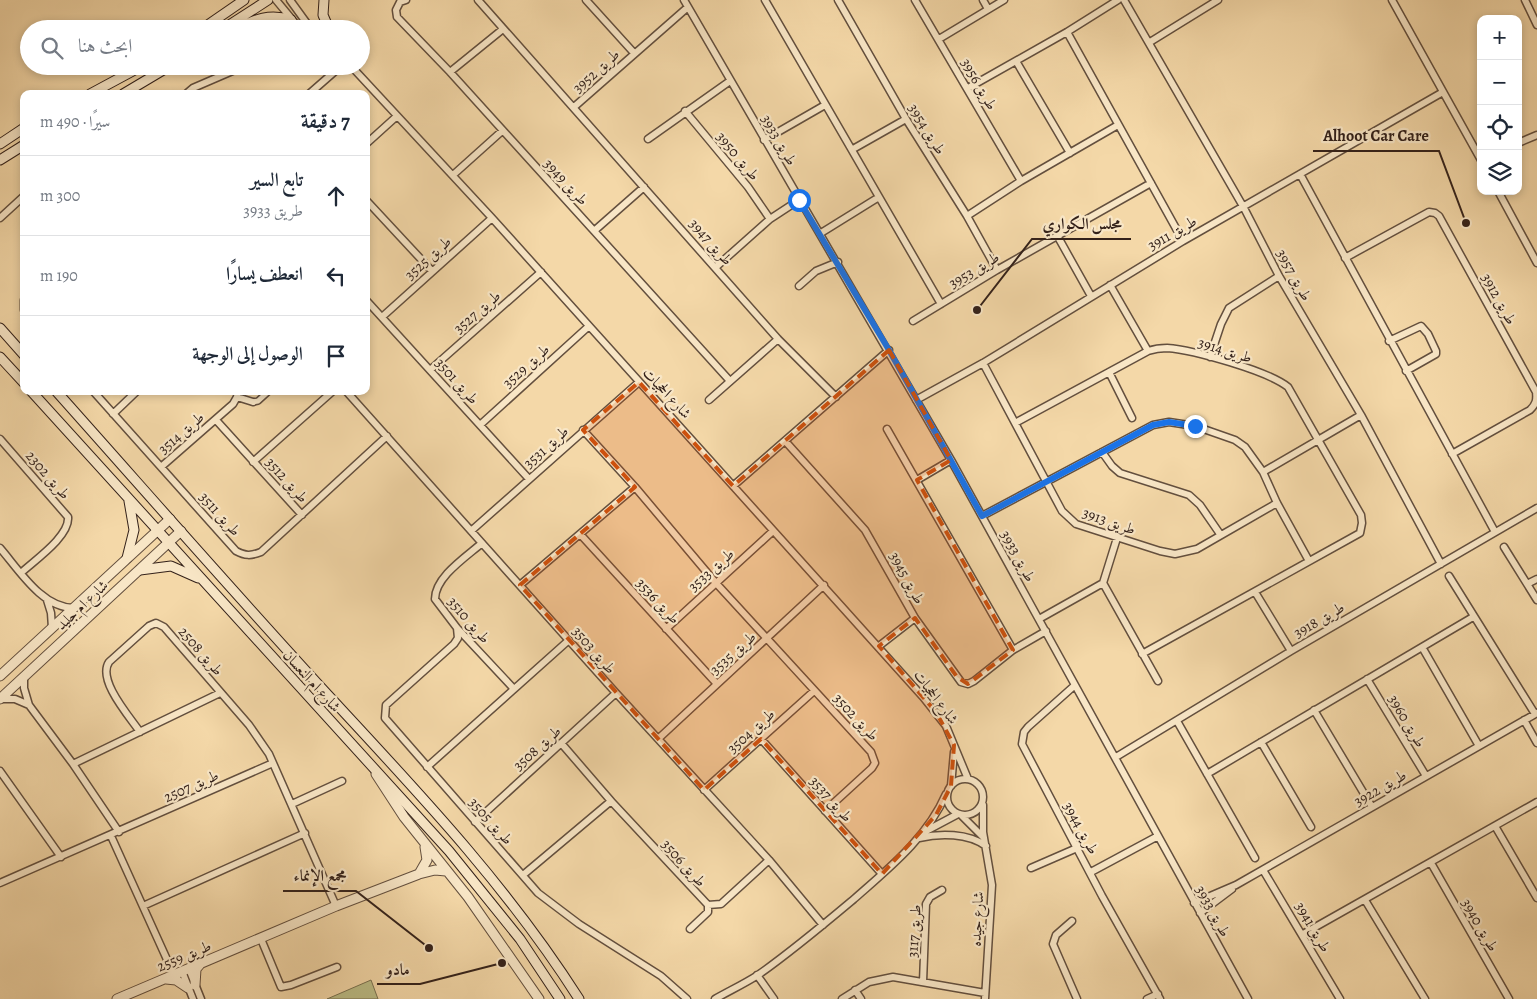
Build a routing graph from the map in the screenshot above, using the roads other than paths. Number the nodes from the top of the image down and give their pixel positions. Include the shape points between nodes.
1 (234, 0) edge
2 (244, 0) edge
3 (268, 0) edge
4 (276, 0) edge
5 (290, 0) edge
6 (324, 0) edge
7 (406, 0) edge
8 (478, 0) edge
9 (586, 0) edge
10 (684, 0) edge
11 (765, 0) edge
12 (838, 0) edge
13 (915, 0) edge
14 (983, 0) edge
15 (1004, 0) edge
16 (1118, 0) edge
17 (1124, 0) edge
18 (1218, 0) edge
19 (1392, 0) edge
20 (1524, 0) edge
21 (688, 7) junction
22 (988, 9) junction
23 (229, 10) junction
24 (215, 20) edge
25 (237, 20) edge
26 (256, 20) edge
27 (291, 20) joint
28 (304, 20) edge
29 (325, 20) edge
30 (1537, 25) edge
31 (503, 29) junction
32 (1067, 32) junction
33 (939, 40) junction
34 (1150, 42) junction
35 (634, 53) junction
36 (1016, 61) junction
37 (450, 72) junction
38 (125, 75) edge
39 (155, 75) edge
40 (223, 75) edge
41 (331, 75) edge
42 (359, 75) edge
43 (730, 80) junction
44 (968, 88) junction
45 (97, 90) edge
46 (130, 90) edge
47 (191, 90) edge
48 (314, 90) edge
49 (1443, 92) junction
50 (825, 105) junction
51 (574, 107) junction
52 (685, 111) junction
53 (398, 116) junction
54 (906, 120) junction
55 (1118, 125) junction
56 (20, 131) edge
57 (502, 132) junction
58 (1537, 135) edge
59 (648, 139) dead end
60 (370, 140) edge
61 (764, 140) junction
62 (1522, 141) edge
63 (0, 144) edge
64 (20, 148) edge
65 (853, 150) junction
66 (1070, 152) junction
67 (1477, 152) edge
68 (0, 160) edge
69 (1300, 174) junction
70 (452, 175) junction
71 (1021, 181) junction
72 (1150, 183) junction
73 (644, 187) junction
74 (1500, 195) edge
75 (879, 197) junction
76 (20, 200) edge
77 (799, 200) junction
78 (370, 204) edge
79 (1244, 208) junction
80 (966, 216) junction
81 (0, 218) edge
82 (492, 218) junction
83 (770, 219) junction
84 (594, 231) junction
85 (821, 233) junction
86 (1058, 237) junction
87 (1183, 241) junction
88 (1344, 258) junction
89 (838, 262) junction
90 (1537, 264) edge
91 (716, 267) junction
92 (997, 270) junction
93 (432, 271) junction
94 (540, 272) junction
95 (1280, 276) junction
96 (1110, 285) junction
97 (799, 286) dead end
98 (1092, 296) junction
99 (370, 304) edge
100 (941, 304) junction
101 (382, 317) junction
102 (913, 321) dead end
103 (589, 326) junction
104 (0, 328) edge
105 (778, 339) junction
106 (1389, 341) junction
107 (20, 350) edge
108 (889, 350) junction
109 (1148, 351) junction
110 (0, 357) edge
111 (1210, 357) junction
112 (983, 362) junction
113 (430, 370) junction
114 (1406, 371) junction
115 (1109, 372) junction
116 (20, 379) edge
117 (730, 380) junction
118 (639, 382) junction
119 (35, 395) edge
120 (60, 395) edge
121 (96, 395) edge
122 (133, 395) edge
123 (237, 395) edge
124 (240, 395) edge
125 (265, 395) edge
126 (328, 395) edge
127 (350, 395) edge
128 (836, 398) junction
129 (709, 400) dead end
130 (916, 400) junction
131 (253, 402) joint
132 (113, 414) junction
133 (1361, 414) junction
134 (1132, 418) dead end
135 (216, 420) junction
136 (1015, 423) junction
137 (480, 425) junction
138 (887, 429) dead end
139 (583, 430) junction
140 (387, 436) junction
141 (0, 439) edge
142 (1318, 439) junction
143 (786, 442) junction
144 (1102, 452) junction
145 (1452, 454) junction
146 (951, 460) junction
147 (253, 462) junction
148 (161, 467) junction
149 (1263, 472) junction
150 (529, 479) junction
151 (917, 480) junction
152 (1046, 480) junction
153 (733, 486) junction
154 (635, 487) junction
155 (128, 499) junction
156 (1277, 503) junction
157 (1537, 508) edge
158 (302, 515) junction
159 (982, 516) junction
160 (170, 519) junction
161 (158, 531) junction
162 (181, 531) junction
163 (471, 531) junction
164 (774, 531) junction
165 (1495, 532) junction
166 (580, 534) junction
167 (1220, 534) junction
168 (1117, 538) junction
169 (168, 542) junction
170 (482, 543) junction
171 (1504, 547) dead end
172 (0, 548) edge
173 (127, 558) junction
174 (1309, 561) junction
175 (1441, 564) junction
176 (140, 570) junction
177 (22, 572) junction
178 (1449, 576) dead end
179 (1537, 579) edge
180 (203, 580) junction
181 (716, 582) junction
182 (1103, 583) junction
183 (1527, 584) junction
184 (520, 585) junction
185 (824, 585) junction
186 (1255, 592) junction
187 (47, 600) junction
188 (1537, 600) edge
189 (74, 608) junction
190 (1473, 617) junction
191 (915, 618) junction
192 (1039, 619) junction
193 (52, 628) junction
194 (457, 628) junction
195 (666, 629) junction
196 (1046, 631) junction
197 (768, 639) junction
198 (569, 640) junction
199 (880, 646) junction
200 (1422, 648) junction
201 (1013, 650) junction
202 (1291, 651) junction
203 (1142, 654) junction
204 (0, 676) edge
205 (24, 677) junction
206 (1367, 679) junction
207 (1158, 681) dead end
208 (717, 684) junction
209 (1074, 686) junction
210 (514, 689) junction
211 (814, 691) junction
212 (220, 692) junction
213 (616, 694) junction
214 (0, 699) edge
215 (29, 705) junction
216 (1314, 710) junction
217 (1536, 714) edge
218 (1524, 720) junction
219 (1177, 721) junction
220 (140, 732) junction
221 (658, 739) junction
222 (761, 739) junction
223 (1261, 742) junction
224 (1537, 742) edge
225 (561, 743) junction
226 (954, 745) junction
227 (1479, 746) junction
228 (1116, 757) junction
229 (273, 763) junction
230 (73, 764) junction
231 (372, 767) junction
232 (427, 767) junction
233 (0, 771) edge
234 (1207, 774) junction
235 (1426, 776) junction
236 (968, 779) junction
237 (342, 781) dead end
238 (951, 786) junction
239 (704, 790) junction
240 (946, 794) junction
241 (611, 801) junction
242 (1537, 802) edge
243 (292, 804) junction
244 (982, 805) junction
245 (1372, 808) junction
246 (825, 811) junction
247 (960, 815) junction
248 (475, 822) junction
249 (1495, 826) junction
250 (1311, 827) dead end
251 (119, 832) junction
252 (305, 834) junction
253 (921, 835) junction
254 (111, 836) junction
255 (1158, 836) junction
256 (985, 843) junction
257 (424, 844) junction
258 (1077, 848) junction
259 (61, 857) junction
260 (1255, 858) dead end
261 (769, 860) junction
262 (1431, 863) junction
263 (1031, 868) dead end
264 (1262, 870) junction
265 (446, 871) junction
266 (1091, 872) junction
267 (419, 874) junction
268 (882, 874) junction
269 (523, 875) junction
270 (0, 883) edge
271 (1236, 885) junction
272 (942, 890) dead end
273 (1537, 898) edge
274 (1365, 900) junction
275 (1194, 903) junction
276 (708, 905) junction
277 (143, 906) junction
278 (336, 906) junction
279 (1200, 914) junction
280 (1072, 921) dead end
281 (823, 924) junction
282 (690, 929) dead end
283 (1303, 934) junction
284 (261, 939) junction
285 (200, 963) junction
286 (337, 967) dead end
287 (181, 972) junction
288 (757, 975) junction
289 (161, 980) junction
290 (923, 982) junction
291 (192, 986) junction
292 (856, 990) junction
293 (985, 996) edge
294 (1159, 997) edge
295 (117, 999) edge
296 (193, 999) edge
297 (202, 999) edge
298 (539, 999) edge
299 (560, 999) edge
300 (579, 999) edge
301 (687, 999) edge
302 (714, 999) edge
303 (774, 999) edge
304 (842, 999) edge
305 (861, 999) edge
306 (1077, 999) edge
307 (1147, 999) edge
308 (1248, 999) edge
309 (1340, 999) edge
310 (1425, 999) edge
311 (1509, 999) edge

1 - 23 main road
2 - 23 main road
3 - 25 main road
4 - 27 street
5 - 28 street
6 - 29 main road
7 - 37 street, طريق 3949 via 400,2 397,17
8 - 31 street, طريق 3947
9 - 35 street, طريق 3952
10 - 21 street, طريق 3933
11 - 50 street, طريق 3953
12 - 54 street, طريق 3954
13 - 33 street, طريق 3956
14 - 22 street
15 - 22 street
16 - 32 street
17 - 34 street, طريق 3957
18 - 34 street
19 - 49 street
20 - 30 street
21 - 35 street, طريق 3952
21 - 43 street, طريق 3933
22 - 33 street
23 - 24 main road
26 - 27 main road via 263,17
31 - 37 street
31 - 51 street, طريق 3947
32 - 36 street
32 - 55 street
33 - 44 street, طريق 3956
34 - 79 street, طريق 3957
35 - 51 street, طريق 3952
36 - 44 street
36 - 66 street
37 - 57 street, طريق 3949
38 - 45 main road
39 - 46 main road
40 - 47 street
41 - 48 street
42 - 53 street, شارع الحجيات
43 - 52 street
43 - 61 street, طريق 3933
44 - 71 street, طريق 3956
49 - 67 street
49 - 69 street, طريق 3911
50 - 61 street
50 - 65 street, طريق 3953
51 - 73 street, طريق 3947
52 - 59 street
52 - 83 street, طريق 3950
53 - 60 street
53 - 70 street, شارع الحجيات
54 - 65 street
54 - 80 street, طريق 3954
55 - 66 street
55 - 72 street
56 - 63 main road
57 - 70 street
57 - 84 street, طريق 3949
58 - 62 street
61 - 77 street, طريق 3933
64 - 68 main road
65 - 75 street, طريق 3953
66 - 71 street
69 - 79 street, طريق 3911
69 - 88 street
70 - 82 street, شارع الحجيات
71 - 80 street
72 - 86 street, طريق 3953
72 - 87 street
73 - 84 street
73 - 91 street, طريق 3947
74 - 90 street
75 - 85 street
75 - 100 street, طريق 3953
76 - 81 street
77 - 83 street
77 - 85 street, طريق 3933
78 - 93 street
79 - 87 street, طريق 3911
79 - 95 street, طريق 3957
80 - 92 street, طريق 3954
82 - 93 street, طريق 3525
82 - 94 street, شارع الحجيات
83 - 91 street
84 - 117 street, طريق 3949
85 - 89 street, طريق 3933
86 - 92 street, طريق 3953
86 - 98 street
87 - 96 street, طريق 3911
88 - 106 street
88 - 145 street, طريق 3912 via 1429,212 1435,213 1536,392 1537,399 1530,410
89 - 97 street via 816,271
89 - 108 street, طريق 3933
91 - 105 street, طريق 3947
92 - 100 street, طريق 3953
93 - 101 street, طريق 3525
94 - 103 street, شارع الحجيات
94 - 113 street, طريق 3527
95 - 111 street via 1228,308
95 - 133 street, طريق 3957
96 - 98 street, طريق 3911
96 - 109 street
98 - 112 street, طريق 3911
99 - 101 street, طريق 3501
100 - 102 street, طريق 3953
101 - 113 street, طريق 3501
103 - 118 street, شارع الحجيات
103 - 137 street, طريق 3529
104 - 107 main road
105 - 117 street
105 - 128 street, طريق 3947
106 - 114 street
106 - 114 street via 1421,326 1428,334 1436,354
108 - 128 street
108 - 130 street, طريق 3933
109 - 111 street, طريق 3914 via 1168,348
109 - 115 street, طريق 3914
110 - 116 main road
111 - 142 street, طريق 3914 via 1283,384 1295,397
112 - 130 street, طريق 3911
112 - 136 street, طريق 3913
113 - 137 street, طريق 3501
114 - 145 street
115 - 134 street
115 - 136 street, طريق 3914
117 - 129 street
118 - 139 street, طريق 3531
118 - 153 street, شارع الحجيات
119 - 155 main road, شارع ام النعسان
120 - 160 main road, شارع ام النعسان
121 - 132 street, طريق 3511
122 - 132 street
123 - 135 street, طريق 3514
124 - 131 street, طريق 3514
125 - 131 street, طريق 3514
126 - 147 street, طريق 3512
127 - 140 street, طريق 3503
128 - 143 street
130 - 146 street, طريق 3933
132 - 148 street, طريق 3511
133 - 142 street
133 - 175 street, طريق 3957
135 - 147 street, طريق 3512
135 - 148 street, طريق 3514
136 - 152 street, طريق 3913
137 - 150 street, طريق 3501
138 - 151 street
139 - 150 street, طريق 3531
139 - 154 street
140 - 158 street, طريق 3511
140 - 163 street, طريق 3503
141 - 177 street, طريق 2302 via 68,517 64,533
142 - 149 street
142 - 174 street, طريق 3914 via 1362,523 1360,533
143 - 153 street
143 - 191 street, طريق 3945 via 865,530
144 - 149 street via 1153,425 1182,423 1235,440
144 - 152 street
144 - 167 street via 1112,466 1125,475 1189,495
145 - 165 street
146 - 151 street
146 - 159 street, طريق 3933
147 - 158 street, طريق 3512
148 - 158 street, طريق 3511 via 243,555 261,552
149 - 156 street
150 - 163 street, طريق 3531
151 - 201 street
152 - 159 street
152 - 168 street, طريق 3913 via 1068,519
153 - 164 street, شارع الحجيات
154 - 166 street
154 - 181 street
155 - 161 main road, شارع ام النعسان
155 - 173 main road via 134,523
156 - 167 street, طريق 3913
156 - 174 street
157 - 165 street, طريق 3918
159 - 192 street, طريق 3933
160 - 161 main road, شارع ام جليد
160 - 162 main road, شارع ام النعسان
161 - 169 main road, شارع ام النعسان
161 - 173 main road, شارع ام جليد
162 - 169 main road, شارع ام جليد
162 - 300 main road, شارع ام النعسان via 461,839 531,928
163 - 170 street, طريق 3503
164 - 181 street, طريق 3533
164 - 185 street, شارع الحجيات
165 - 175 street, طريق 3918
166 - 184 street
166 - 195 street, طريق 3536
167 - 168 street, طريق 3913 via 1197,549 1175,554
168 - 182 street
169 - 176 main road, شارع ام جليد
169 - 180 main road, شارع ام النعسان
170 - 184 street, طريق 3503
170 - 194 street, طريق 3510 via 443,579 435,593 437,603
171 - 183 street
172 - 177 street
173 - 189 main road, شارع ام جليد
174 - 186 street
175 - 202 street, طريق 3918
176 - 180 main road via 171,566
176 - 205 main road, شارع ام جليد
177 - 187 street
178 - 190 street
179 - 183 street
180 - 231 main road, شارع ام النعسان
181 - 195 street, طريق 3533
181 - 197 street
182 - 192 street
182 - 203 street
183 - 188 street
184 - 198 street, طريق 3503
185 - 197 street, طريق 3535
185 - 199 street, شارع الحجيات
186 - 202 street
186 - 203 street
187 - 189 street via 58,606
187 - 193 street via 52,612
189 - 193 main road, شارع ام جليد
190 - 200 street
190 - 217 street
191 - 199 street
191 - 201 street, طريق 3945 via 961,682 968,684 974,681
192 - 196 street, طريق 3933
193 - 204 main road, شارع ام جليد
194 - 210 street, طريق 3510
194 - 232 street, طريق 3505 via 458,638 454,644 386,705 384,711 387,721
195 - 208 street, طريق 3536
196 - 201 street, طريق 3945
196 - 209 street, طريق 3933
197 - 208 street, طريق 3535
197 - 211 street, طريق 3502
198 - 210 street
198 - 213 street, طريق 3503
199 - 226 street, شارع الحجيات via 936,712
200 - 206 street
200 - 227 street
202 - 219 street, طريق 3918
203 - 207 street
205 - 214 main road, شارع ام جليد
205 - 215 street
206 - 216 street
206 - 235 street, طريق 3960
208 - 221 street, طريق 3535
209 - 228 street, طريق 3933
209 - 258 street, طريق 3944 via 1028,727 1022,744
210 - 232 street
211 - 222 street, طريق 3504
211 - 246 street, طريق 3502 via 874,758 872,768
212 - 220 street, طريق 2508
212 - 220 street, طريق 2508 via 164,627 151,624 109,662 105,673 107,683
212 - 229 street, طريق 2508 via 249,725
213 - 221 street, طريق 3503
213 - 225 street, طريق 3508
214 - 215 street via 15,699
215 - 230 street
216 - 223 street
216 - 245 street
217 - 218 street, طريق 3922
218 - 224 street
218 - 227 street, طريق 3922
219 - 228 street, طريق 3918
219 - 234 street
220 - 230 street, طريق 2508
221 - 239 street, طريق 3503
222 - 239 street, طريق 3504
222 - 246 street, طريق 3537
223 - 234 street
223 - 250 street
225 - 241 street, طريق 3506
225 - 248 street, طريق 3508
226 - 236 street, شارع الحجيات
226 - 238 street, شارع الحجيات
227 - 235 street, طريق 3922
228 - 255 street, طريق 3933
229 - 243 street, طريق 2508
229 - 251 street, طريق 2507
230 - 251 street
231 - 257 main road
231 - 299 main road, شارع ام النعسان via 450,851 491,901
232 - 248 street, طريق 3505
233 - 259 street
234 - 260 street
235 - 245 street, طريق 3922
236 - 238 street via 959,780
236 - 244 street via 980,787 984,796
237 - 243 street
238 - 240 street
239 - 261 street, طريق 3503
240 - 247 street via 950,808
240 - 253 street
241 - 269 street
241 - 276 street, طريق 3506
242 - 249 street
243 - 252 street, طريق 2508
244 - 247 street via 976,812
244 - 256 street, شارع جيده
245 - 264 street, طريق 3922
246 - 268 street, طريق 3537
247 - 253 street
247 - 256 street
248 - 269 street, طريق 3505
249 - 262 street
249 - 273 street
251 - 254 street, طريق 2507
252 - 277 street
252 - 278 street, طريق 2508
253 - 256 street via 952,836
253 - 268 street
254 - 259 street, طريق 2507
254 - 277 street
255 - 266 street
255 - 275 street, طريق 3933
256 - 293 street, شارع جيده via 992,885
257 - 265 main road
257 - 267 main road via 427,860
258 - 263 street
258 - 266 street, طريق 3944
259 - 270 street, طريق 2507
261 - 276 street, طريق 3506 via 721,904
261 - 281 street, طريق 3503
262 - 274 street
262 - 311 street, طريق 3940
264 - 271 street, طريق 3922
264 - 283 street, طريق 3941
265 - 267 main road, طريق 2559
265 - 298 main road via 495,934
266 - 294 street, طريق 3944
267 - 278 main road, طريق 2559
268 - 281 street
269 - 301 street, طريق 3505 via 555,908 661,976
271 - 275 street, طريق 3922
271 - 279 street, طريق 3922
272 - 290 street, طريق 3117 via 926,904
274 - 283 street
274 - 310 street
275 - 279 street, طريق 3933
276 - 282 street via 708,912
277 - 287 street
278 - 284 main road, طريق 2559
279 - 308 street, طريق 3933
280 - 306 street via 1056,935 1053,944
281 - 288 street
283 - 309 street, طريق 3941
284 - 285 main road, طريق 2559
284 - 286 street via 281,987
285 - 287 main road, طريق 2559
285 - 291 main road
287 - 289 main road, طريق 2559
287 - 291 street
288 - 302 street
288 - 303 street
289 - 291 main road via 173,979
289 - 295 main road, طريق 2559
290 - 292 street, طريق 3117 via 885,978
290 - 293 street, طريق 3117
291 - 296 street
291 - 297 street
292 - 304 street, طريق 3117
292 - 305 street
294 - 307 street, طريق 3944

